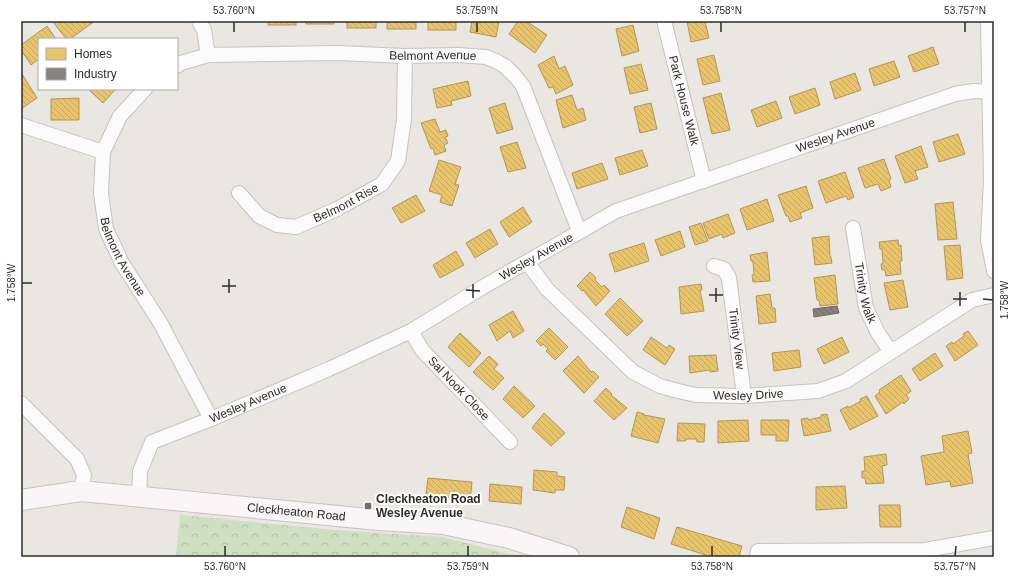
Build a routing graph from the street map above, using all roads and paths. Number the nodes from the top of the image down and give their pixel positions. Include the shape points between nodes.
1 (199, 21) edge
2 (664, 21) edge
3 (988, 21) edge
4 (208, 55) junction
5 (406, 56) junction
6 (178, 65) edge
7 (144, 90) edge
8 (992, 92) edge
9 (21, 125) edge
10 (103, 152) junction
11 (992, 180) edge
12 (704, 181) junction
13 (239, 193) dead end
14 (853, 228) dead end
15 (579, 232) junction
16 (527, 262) junction
17 (714, 266) dead end
18 (994, 271) edge
19 (994, 295) edge
20 (411, 331) junction
21 (891, 352) junction
22 (744, 396) junction
23 (21, 403) edge
24 (211, 419) junction
25 (510, 442) dead end
26 (81, 491) junction
27 (139, 496) junction
28 (21, 500) edge
29 (994, 538) edge
30 (569, 557) edge
31 (757, 557) edge

1 - 4 street via 204,30
2 - 12 street, Park House Walk
3 - 8 street
4 - 5 street, Belmont Avenue via 338,53
4 - 6 street, Belmont Avenue
5 - 13 street, Belmont Rise via 404,119 398,161 382,184 337,209 296,226 277,225 259,216
5 - 15 street, Belmont Avenue via 486,57 516,76 523,86
7 - 10 street, Belmont Avenue via 120,116
8 - 11 street
8 - 12 street, Wesley Avenue via 955,94
9 - 10 street
10 - 24 street, Belmont Avenue via 101,193 106,228 122,263 161,324
11 - 18 street via 988,240
12 - 15 street, Wesley Avenue via 616,211
14 - 21 street, Trinity Walk via 866,308
15 - 16 street, Wesley Avenue
16 - 20 street, Wesley Avenue
16 - 22 street, Wesley Drive via 547,289 633,372 660,386 696,395
17 - 22 street, Trinity View via 724,269 728,278
19 - 21 street, Wesley Drive via 972,300
20 - 24 street, Wesley Avenue
20 - 25 street, Sal Nook Close via 422,350
21 - 22 street, Wesley Drive via 846,381 818,390
23 - 26 street via 77,459 84,475
24 - 27 street, Wesley Avenue via 152,442 140,471
26 - 27 street, Cleckheaton Road
26 - 28 street, Cleckheaton Road
27 - 30 street, Cleckheaton Road via 443,524 509,538
29 - 31 street via 925,550 758,551

